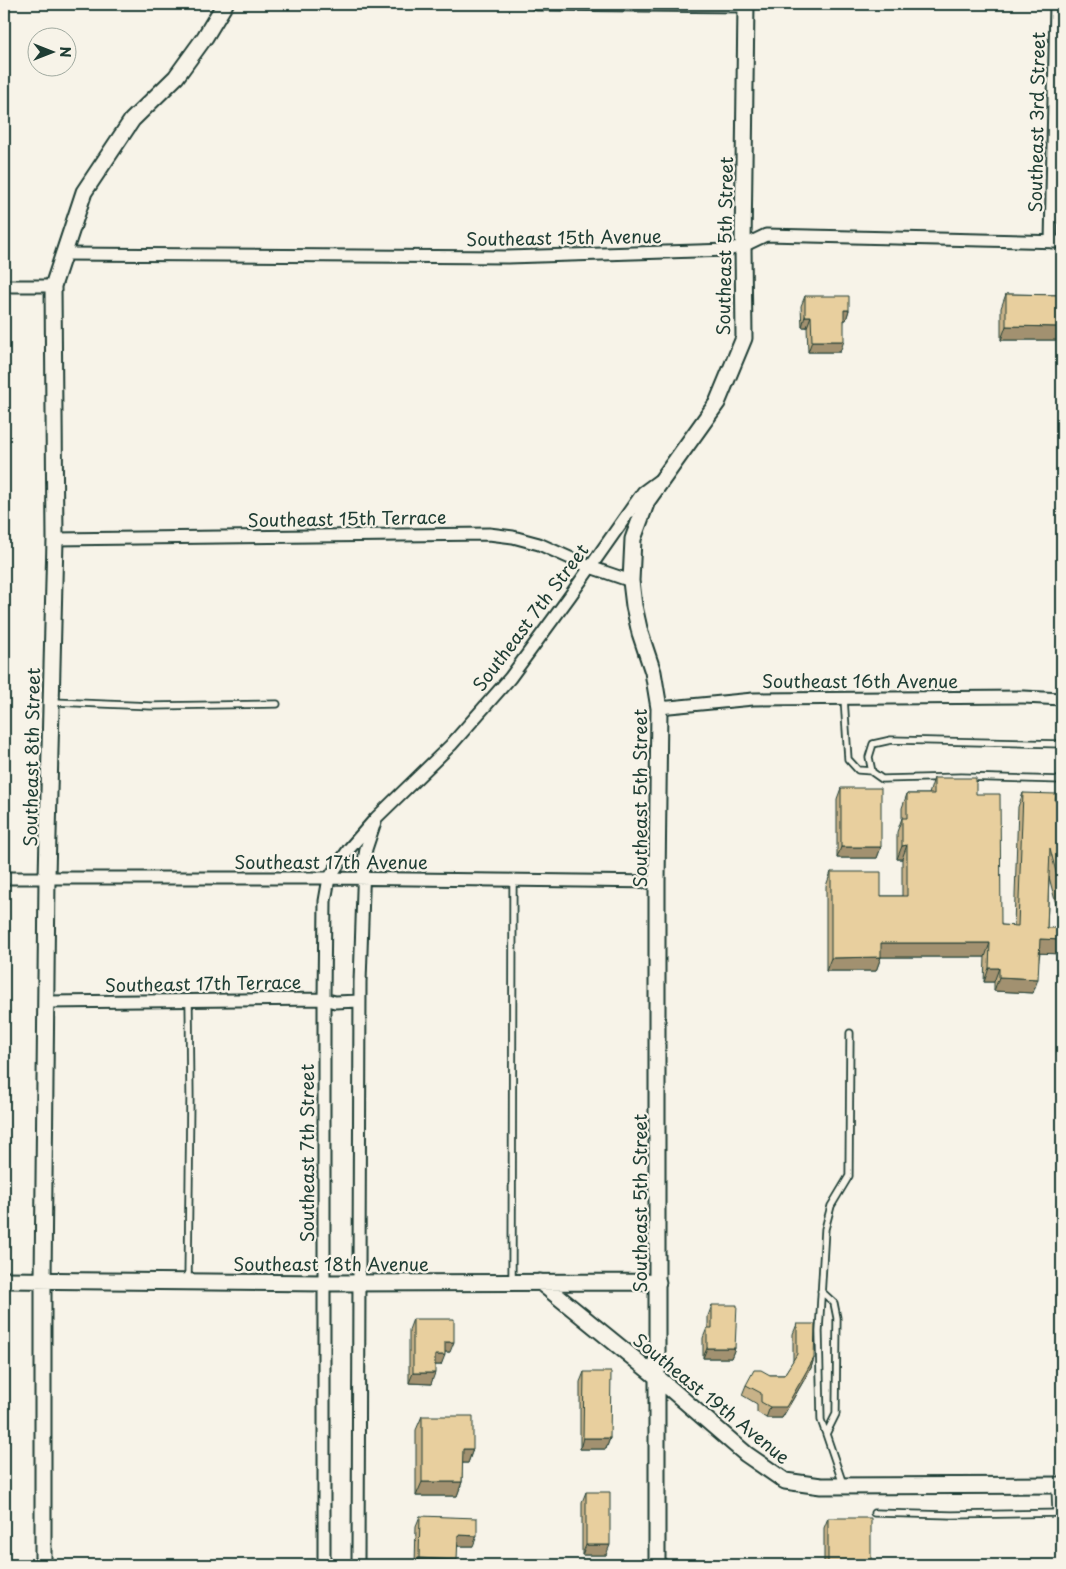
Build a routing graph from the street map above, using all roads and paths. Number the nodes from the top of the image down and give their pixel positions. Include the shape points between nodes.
1 (225, 4) edge
2 (537, 4) edge
3 (746, 5) edge
4 (1058, 10) edge
5 (1057, 242) edge
6 (743, 246) junction
7 (62, 254) junction
8 (4, 286) edge
9 (53, 286) junction
10 (664, 477) junction
11 (55, 538) junction
12 (590, 567) junction
13 (631, 581) junction
14 (844, 698) junction
15 (1062, 699) edge
16 (51, 702) junction
17 (276, 704) dead end
18 (659, 708) junction
19 (1062, 744) edge
20 (872, 771) junction
21 (1062, 780) edge
22 (376, 818) junction
23 (46, 877) junction
24 (4, 878) edge
25 (329, 878) junction
26 (363, 879) junction
27 (513, 880) junction
28 (657, 882) junction
29 (324, 999) junction
30 (188, 1001) junction
31 (360, 1001) junction
32 (46, 1002) junction
33 (850, 1033) dead end
34 (4, 1280) edge
35 (43, 1280) junction
36 (188, 1281) junction
37 (359, 1282) junction
38 (512, 1282) junction
39 (540, 1282) junction
40 (658, 1282) junction
41 (324, 1283) junction
42 (821, 1291) junction
43 (658, 1378) junction
44 (826, 1434) junction
45 (843, 1485) junction
46 (1059, 1485) edge
47 (874, 1513) dead end
48 (1059, 1513) edge
49 (43, 1565) edge
50 (324, 1565) edge
51 (358, 1565) edge
52 (657, 1565) edge

1 - 7 street, Southeast 8th Street via 176,77 132,120 84,192
2 - 3 street
3 - 6 street, Southeast 5th Street
4 - 5 street, Southeast 3rd Street
5 - 6 street, Southeast 15th Avenue via 766,234
6 - 7 street, Southeast 15th Avenue via 678,253 508,257
6 - 10 street, Southeast 5th Street via 744,338 716,403
7 - 9 street, Southeast 8th Street
8 - 9 street
9 - 11 street, Southeast 8th Street
10 - 12 street, Southeast 7th Street via 643,492
10 - 13 street, Southeast 5th Street via 647,501 633,539
11 - 12 street, Southeast 15th Terrace via 490,534 539,544
11 - 16 street, Southeast 8th Street
12 - 13 street, Southeast 15th Terrace
12 - 22 street, Southeast 7th Street via 510,678 451,746
13 - 18 street, Southeast 5th Street via 640,634
14 - 15 street, Southeast 16th Avenue
14 - 18 street, Southeast 16th Avenue via 753,698
14 - 20 lane via 848,759 858,770
16 - 17 lane via 152,706
16 - 23 street, Southeast 8th Street
18 - 28 street, Southeast 5th Street
19 - 20 lane via 890,740 873,744 869,757
20 - 21 lane via 882,779 961,776
22 - 25 street, Southeast 7th Street
22 - 26 street, Southeast 7th Street via 366,849
23 - 24 street, Southeast 17th Avenue
23 - 25 street, Southeast 17th Avenue
23 - 32 street, Southeast 8th Street
25 - 26 street, Southeast 17th Avenue
25 - 29 street, Southeast 7th Street via 325,901
26 - 27 street, Southeast 17th Avenue
26 - 31 street, Southeast 7th Street
27 - 28 street, Southeast 17th Avenue
27 - 38 lane
28 - 40 street, Southeast 5th Street
29 - 30 street, Southeast 17th Terrace
29 - 31 street, Southeast 17th Terrace
29 - 41 street, Southeast 7th Street
30 - 32 street, Southeast 17th Terrace
30 - 36 lane
31 - 37 street, Southeast 7th Street
32 - 35 street, Southeast 8th Street
33 - 42 lane via 849,1176 832,1206 825,1229
34 - 35 street, Southeast 18th Avenue
35 - 36 street, Southeast 18th Avenue
35 - 49 street, Southeast 8th Street
36 - 41 street, Southeast 18th Avenue
37 - 38 street, Southeast 18th Avenue
37 - 41 street, Southeast 18th Avenue
37 - 51 street, Southeast 7th Street
38 - 39 street, Southeast 18th Avenue
39 - 40 street, Southeast 18th Avenue
39 - 43 street, Southeast 19th Avenue
40 - 43 street, Southeast 5th Street
41 - 50 street, Southeast 7th Street
42 - 44 lane via 821,1420
42 - 44 lane via 834,1303 838,1318 836,1414
43 - 45 street, Southeast 19th Avenue via 746,1454 785,1481 821,1486
43 - 52 street, Southeast 5th Street
44 - 45 lane
45 - 46 street, Southeast 19th Avenue
46 - 48 lane
47 - 48 lane

